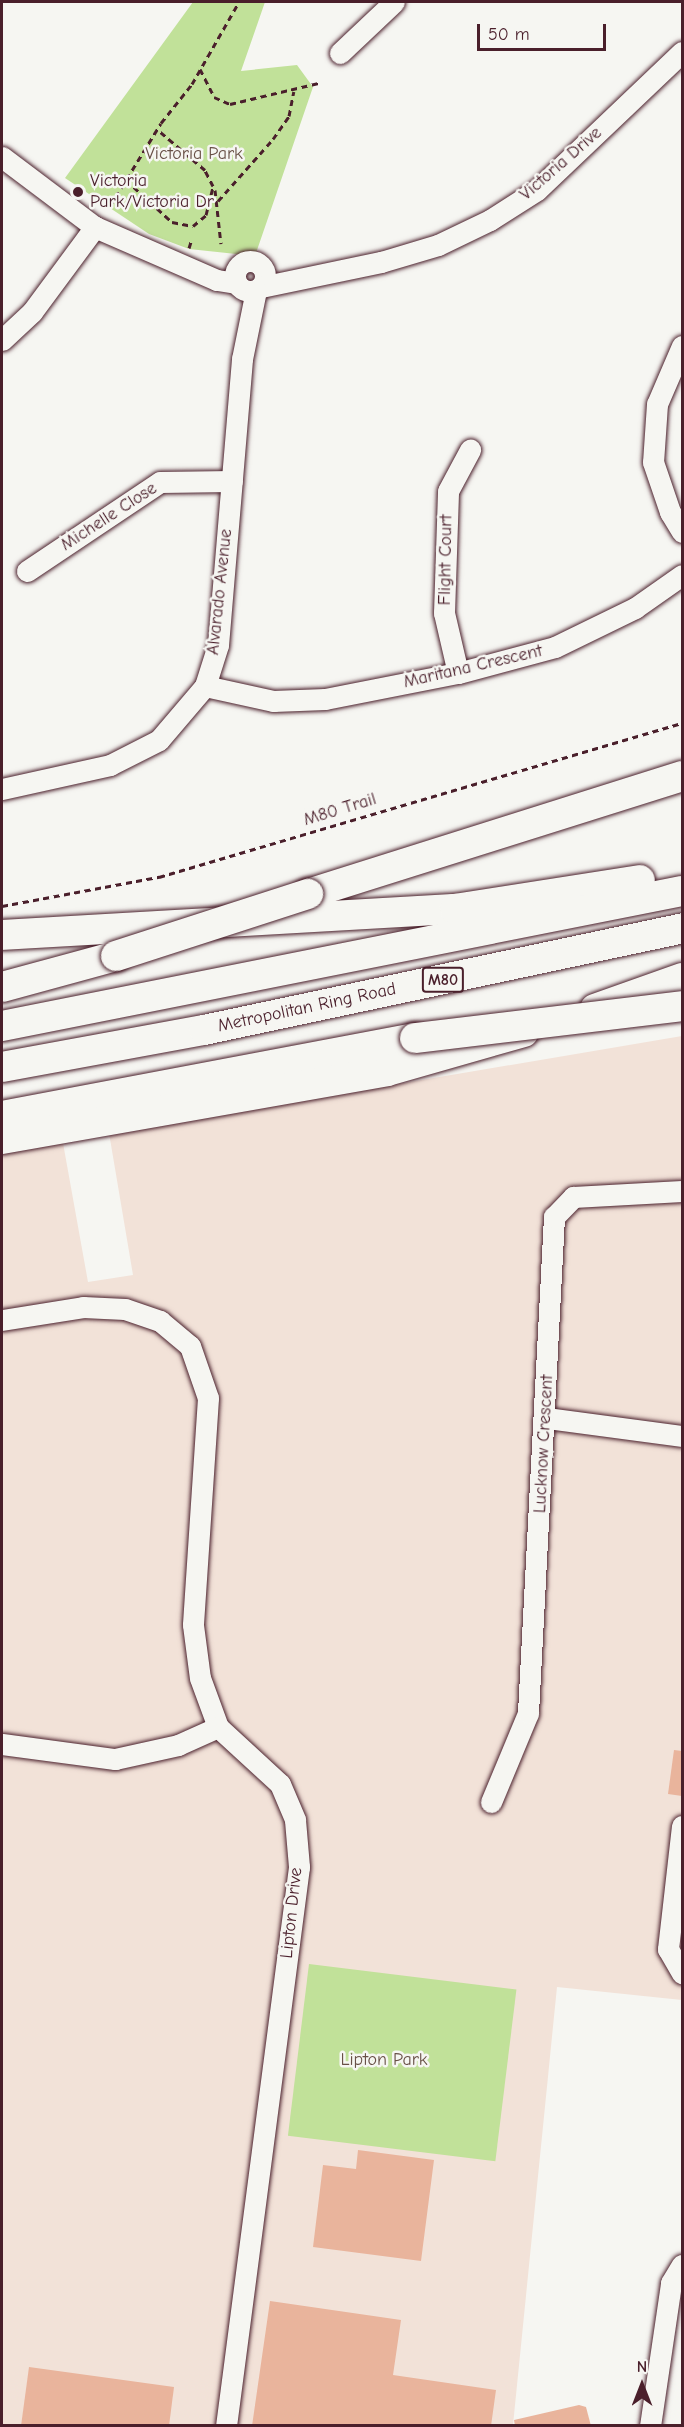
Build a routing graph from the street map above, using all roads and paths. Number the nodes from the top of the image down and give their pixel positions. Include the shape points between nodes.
1 (239, 2) edge
2 (394, 2) edge
3 (682, 52) edge
4 (340, 53) dead end
5 (200, 69) junction
6 (319, 82) dead end
7 (294, 91) junction
8 (157, 129) junction
9 (2, 157) edge
10 (126, 180) junction
11 (213, 186) junction
12 (218, 201) junction
13 (110, 206) dead end
14 (90, 224) junction
15 (221, 244) dead end
16 (249, 280) junction
17 (2, 340) edge
18 (682, 346) edge
19 (470, 450) dead end
20 (232, 481) junction
21 (682, 531) edge
22 (27, 571) dead end
23 (682, 575) edge
24 (458, 673) junction
25 (208, 679) junction
26 (682, 723) edge
27 (682, 776) edge
28 (2, 789) edge
29 (682, 872) edge
30 (682, 891) edge
31 (2, 906) edge
32 (682, 928) edge
33 (2, 935) edge
34 (682, 978) edge
35 (2, 987) edge
36 (682, 1006) edge
37 (2, 1026) edge
38 (416, 1038) junction
39 (2, 1066) edge
40 (2, 1099) edge
41 (2, 1116) edge
42 (2, 1139) edge
43 (682, 1191) edge
44 (2, 1320) edge
45 (547, 1418) junction
46 (682, 1436) edge
47 (218, 1727) junction
48 (2, 1744) edge
49 (491, 1802) dead end
50 (682, 1826) edge
51 (682, 1973) edge
52 (682, 2265) edge
53 (226, 2426) edge
54 (650, 2426) edge

1 - 5 path
2 - 4 street
3 - 16 street, Victoria Drive via 537,190 490,220 426,249 317,274
5 - 7 path via 214,97 230,104
5 - 8 path
6 - 7 path
7 - 12 path via 289,116
8 - 10 path
8 - 11 path via 190,153
9 - 14 street, Victoria Drive
10 - 11 path via 183,226 202,222
10 - 13 path
11 - 12 path
12 - 15 path
14 - 16 street, Victoria Drive via 184,264
14 - 17 street via 66,267 32,312
16 - 20 street, Alvarado Avenue
18 - 21 street via 657,404 654,462 670,512
19 - 24 street, Flight Court via 448,491 444,613
20 - 22 street, Michelle Close via 160,482
20 - 25 street, Alvarado Avenue via 218,645
23 - 24 street, Maritana Crescent via 635,608 555,647
24 - 25 street, Maritana Crescent via 325,699 273,701
25 - 28 street, Alvarado Avenue via 159,740 120,760
26 - 31 path, M80 Trail via 159,877
27 - 35 highway, bridge via 116,956
29 - 33 highway via 455,909
30 - 37 highway, M80
32 - 39 highway, Metropolitan Ring Road / M80 via 204,1030
34 - 42 highway via 445,1058
36 - 38 highway, bridge
38 - 40 highway via 244,1056
38 - 41 highway
43 - 45 street, Lucknow Crescent via 573,1197 554,1217
44 - 47 street, Lipton Drive via 83,1307 125,1309 160,1321 190,1346 208,1398 193,1626 200,1678
45 - 46 street
45 - 49 street, Lucknow Crescent via 528,1713
47 - 48 street via 178,1745 115,1759
47 - 53 street, Lipton Drive via 280,1784 295,1820 299,1867
50 - 51 street via 668,1949
52 - 54 street via 671,2283

